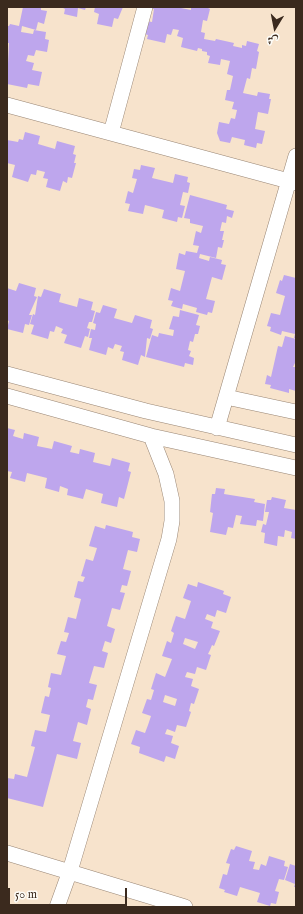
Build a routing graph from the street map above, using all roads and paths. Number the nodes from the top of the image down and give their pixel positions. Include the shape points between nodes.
1 (145, 7) edge
2 (7, 105) edge
3 (111, 133) junction
4 (296, 156) edge
5 (293, 182) edge
6 (7, 374) edge
7 (7, 396) edge
8 (226, 397) junction
9 (296, 412) edge
10 (217, 428) junction
11 (151, 436) junction
12 (296, 445) edge
13 (296, 468) edge
14 (7, 853) edge
15 (70, 871) junction
16 (57, 907) edge
17 (185, 907) edge

1 - 3 street
2 - 3 street
3 - 5 street
4 - 5 street
5 - 8 street
6 - 10 street
7 - 11 street
8 - 9 street
8 - 10 street
10 - 12 street
11 - 13 street
11 - 15 street via 166,474 172,501 170,539
14 - 15 street
15 - 16 street
15 - 17 street

